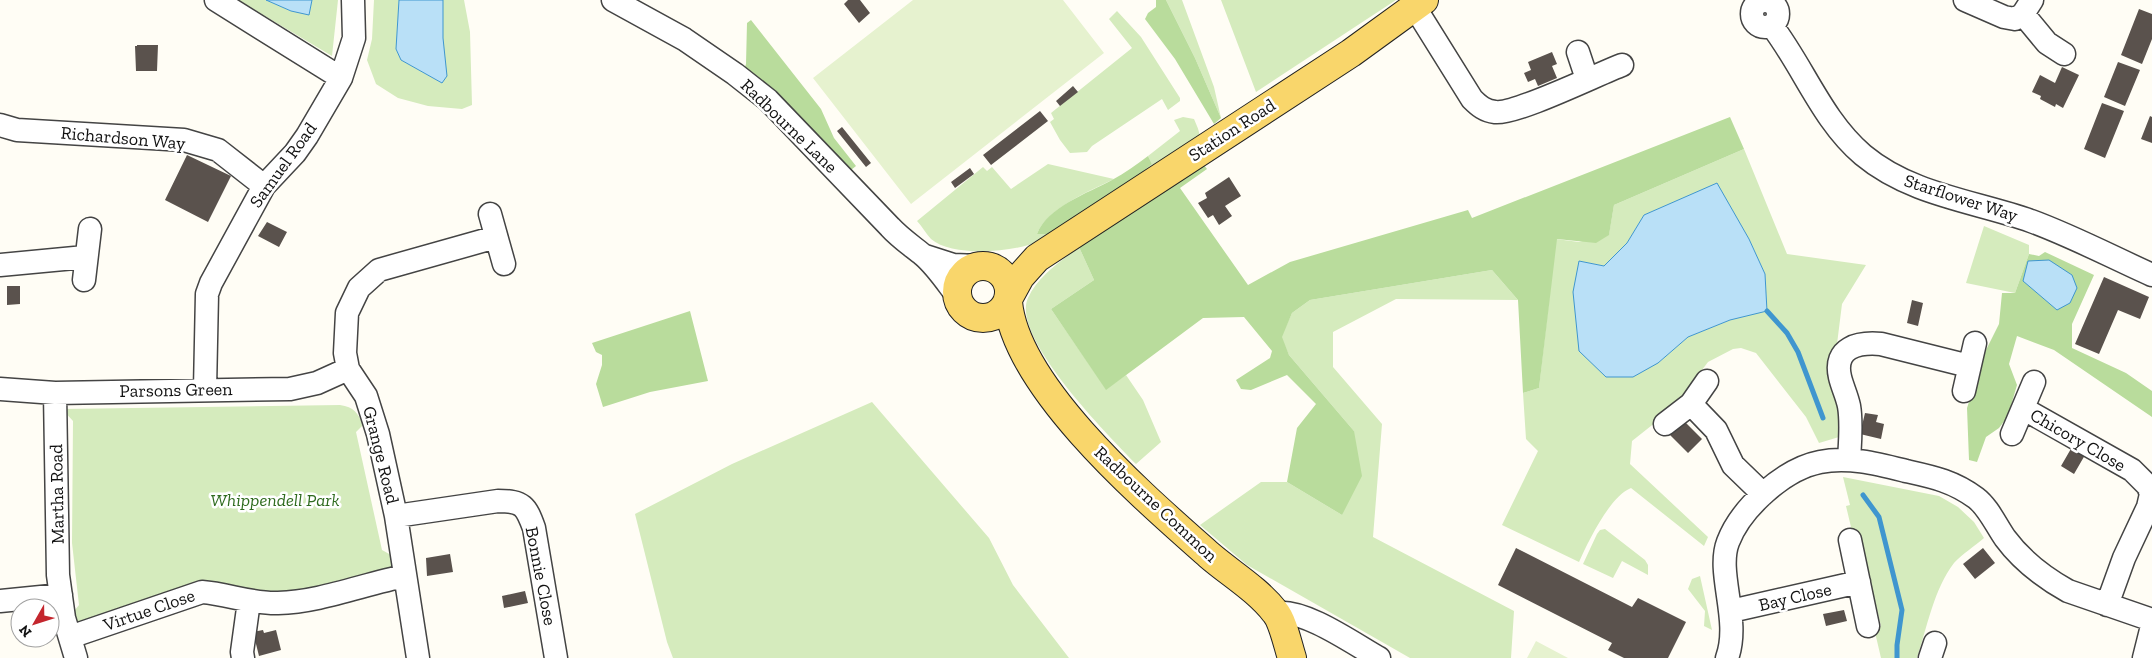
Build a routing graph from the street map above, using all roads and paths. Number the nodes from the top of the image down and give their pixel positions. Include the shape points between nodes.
1 (216, 0) edge
2 (353, 0) edge
3 (613, 0) edge
4 (1965, 0) edge
5 (1419, 3) edge
6 (1768, 7) edge
7 (2028, 7) edge
8 (1578, 52) dead end
9 (2064, 54) dead end
10 (1622, 65) dead end
11 (341, 78) junction
12 (1588, 79) junction
13 (0, 125) edge
14 (264, 186) junction
15 (490, 214) dead end
16 (90, 229) dead end
17 (496, 237) junction
18 (924, 255) junction
19 (85, 257) junction
20 (1038, 258) junction
21 (504, 264) dead end
22 (0, 265) edge
23 (984, 266) junction
24 (2152, 275) edge
25 (84, 280) dead end
26 (958, 297) junction
27 (1008, 300) junction
28 (977, 317) junction
29 (1976, 343) dead end
30 (1020, 345) junction
31 (1969, 366) junction
32 (348, 369) junction
33 (1707, 381) dead end
34 (2034, 382) dead end
35 (0, 389) edge
36 (205, 389) junction
37 (1964, 391) dead end
38 (55, 393) junction
39 (1691, 404) junction
40 (2024, 409) junction
41 (1665, 424) dead end
42 (2012, 434) dead end
43 (1849, 460) junction
44 (1763, 494) junction
45 (396, 516) junction
46 (1850, 540) dead end
47 (405, 576) junction
48 (1859, 582) junction
49 (61, 595) junction
50 (0, 601) edge
51 (249, 601) junction
52 (2107, 605) junction
53 (1731, 611) junction
54 (1277, 613) junction
55 (2152, 620) edge
56 (1868, 626) dead end
57 (2152, 626) edge
58 (73, 648) edge
59 (243, 658) edge
60 (418, 658) edge
61 (556, 658) edge
62 (1292, 658) edge
63 (1379, 658) edge
64 (1727, 658) edge
65 (2144, 658) edge

1 - 11 street
2 - 11 street, Samuel Road via 354,38
3 - 18 street, Radbourne Lane via 684,39 768,100 904,242
4 - 7 street via 2004,18 2015,19
5 - 12 street via 1472,99 1483,109 1497,113 1522,107
5 - 20 main road, Station Road via 1351,52
6 - 24 street, Starflower Way via 1822,106 1842,133 1880,167 1917,186 2031,222
7 - 9 street via 2047,43
8 - 12 street
10 - 12 street
11 - 14 street, Samuel Road via 308,136
13 - 14 street, Richardson Way via 17,130 184,140 218,150
14 - 36 street, Samuel Road via 209,289
15 - 17 street
16 - 19 street
17 - 21 street
17 - 32 street, Grange Road via 379,270 359,288 347,313 345,353
18 - 23 street, Radbourne Lane via 953,265
18 - 26 street, Radbourne Lane
19 - 22 street
19 - 25 street
20 - 23 main road, Station Road via 1013,266
20 - 27 main road, Station Road via 1020,277
23 - 26 main road via 965,273
23 - 27 main road via 1003,275 1010,290
26 - 28 main road via 964,310
27 - 28 main road via 998,314
27 - 30 main road, Radbourne Common via 1009,316
28 - 30 main road, Radbourne Common
29 - 31 street
30 - 54 main road, Radbourne Common via 1058,404 1106,459
31 - 37 street
31 - 43 street via 1882,344 1855,345 1841,356 1839,363 1849,406
32 - 36 street, Parsons Green via 317,383 290,389
32 - 45 street, Grange Road via 370,404
33 - 39 street
34 - 40 street, Chicory Close
35 - 38 street, Parsons Green
36 - 38 street, Parsons Green
38 - 49 street, Martha Road
39 - 41 street
39 - 44 street via 1716,430 1733,465
40 - 42 street, Chicory Close
40 - 52 street, Chicory Close via 2132,470 2148,486 2151,494 2148,507
43 - 44 street via 1810,465
43 - 52 street via 1946,480 1964,489 1978,500 2006,539 2033,568 2068,591
44 - 53 street via 1734,527 1727,544 1725,565
45 - 47 street, Grange Road
45 - 61 street, Bonnie Close via 498,501 523,505 534,528
46 - 48 street
47 - 51 street, Virtue Close via 302,601 280,604
47 - 60 street, Grange Road
48 - 53 street, Bay Close
48 - 56 street
49 - 50 street
49 - 58 street, Martha Road
51 - 58 street, Virtue Close via 223,593 202,592
51 - 59 street
52 - 55 street
53 - 64 street via 1731,643
54 - 62 main road, Radbourne Common
54 - 63 street via 1307,618
57 - 65 street

